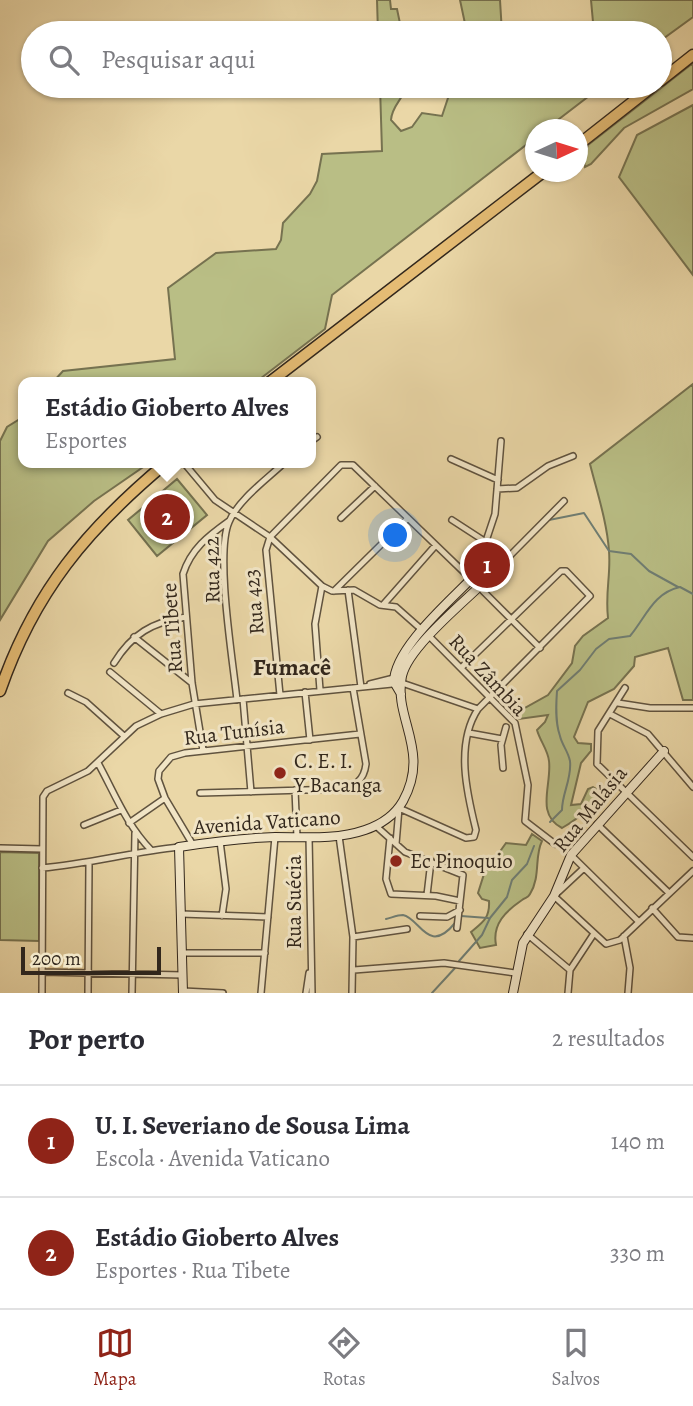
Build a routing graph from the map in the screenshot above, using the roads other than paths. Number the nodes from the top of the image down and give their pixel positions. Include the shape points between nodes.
1 (693, 55) edge
2 (672, 72) edge
3 (638, 98) edge
4 (588, 137) edge
5 (530, 182) edge
6 (276, 377) edge
7 (501, 441) dead end
8 (573, 456) dead end
9 (451, 459) dead end
10 (160, 468) edge
11 (188, 468) edge
12 (279, 468) edge
13 (498, 480) junction
14 (375, 486) junction
15 (497, 489) junction
16 (564, 501) dead end
17 (234, 512) junction
18 (341, 518) dead end
19 (408, 518) junction
20 (452, 520) dead end
21 (229, 521) junction
22 (270, 537) junction
23 (486, 541) junction
24 (435, 546) junction
25 (509, 557) junction
26 (471, 579) junction
27 (323, 586) junction
28 (479, 587) junction
29 (348, 590) junction
30 (460, 590) junction
31 (334, 591) junction
32 (468, 598) junction
33 (383, 606) junction
34 (186, 617) junction
35 (510, 619) junction
36 (422, 630) junction
37 (134, 637) junction
38 (430, 637) junction
39 (540, 648) junction
40 (114, 663) dead end
41 (462, 667) junction
42 (110, 672) dead end
43 (398, 680) junction
44 (192, 683) junction
45 (361, 687) junction
46 (353, 688) junction
47 (625, 688) dead end
48 (320, 690) junction
49 (0, 691) edge
50 (305, 692) junction
51 (68, 693) dead end
52 (280, 695) junction
53 (491, 697) junction
54 (240, 700) junction
55 (194, 704) junction
56 (618, 704) junction
57 (693, 708) edge
58 (478, 709) junction
59 (161, 714) junction
60 (610, 714) junction
61 (506, 727) dead end
62 (469, 733) junction
63 (360, 734) junction
64 (124, 736) junction
65 (502, 739) junction
66 (310, 740) junction
67 (247, 746) junction
68 (203, 750) junction
69 (664, 751) junction
70 (98, 763) junction
71 (502, 768) dead end
72 (693, 787) edge
73 (295, 790) junction
74 (625, 791) junction
75 (251, 792) junction
76 (201, 793) dead end
77 (165, 798) junction
78 (399, 808) junction
79 (121, 810) junction
80 (129, 823) junction
81 (597, 824) junction
82 (84, 825) dead end
83 (376, 826) junction
84 (135, 833) junction
85 (339, 836) junction
86 (275, 837) junction
87 (297, 837) junction
88 (309, 837) junction
89 (390, 838) junction
90 (220, 841) junction
91 (396, 844) junction
92 (555, 844) dead end
93 (193, 845) junction
94 (179, 846) junction
95 (0, 848) edge
96 (42, 849) junction
97 (151, 850) junction
98 (132, 853) junction
99 (571, 855) junction
100 (693, 858) edge
101 (431, 861) junction
102 (89, 864) junction
103 (42, 868) junction
104 (584, 868) junction
105 (693, 871) edge
106 (669, 893) junction
107 (427, 895) junction
108 (554, 897) junction
109 (460, 901) junction
110 (652, 908) junction
111 (460, 910) junction
112 (181, 914) junction
113 (222, 916) junction
114 (420, 916) dead end
115 (268, 917) junction
116 (638, 921) junction
117 (457, 928) dead end
118 (407, 929) dead end
119 (527, 934) junction
120 (593, 935) junction
121 (624, 936) junction
122 (353, 937) junction
123 (693, 938) edge
124 (182, 953) junction
125 (265, 953) junction
126 (310, 966) junction
127 (354, 970) junction
128 (570, 970) junction
129 (42, 972) junction
130 (88, 973) junction
131 (515, 973) junction
132 (132, 974) junction
133 (183, 975) junction
134 (183, 992) edge
135 (42, 993) edge
136 (88, 993) edge
137 (132, 993) edge
138 (223, 993) edge
139 (261, 993) edge
140 (306, 993) edge
141 (312, 993) edge
142 (352, 993) edge
143 (513, 993) edge
144 (568, 993) edge
145 (628, 993) edge

1 - 2 highway
3 - 4 highway
5 - 6 highway
7 - 13 street
8 - 15 street via 517,488
9 - 13 street
10 - 49 highway via 96,525 55,576
11 - 17 street, Rua Zâmbia via 215,500
12 - 17 street, Rua 422
13 - 15 street
14 - 18 street
14 - 19 street
14 - 22 street via 353,465 341,465
15 - 23 street
16 - 25 street
17 - 21 street, Rua 422
17 - 22 street, Rua Zâmbia
19 - 24 street
19 - 31 street
20 - 23 street
21 - 34 street, Rua Tibete via 188,560 183,584
21 - 54 street, Rua 422 via 224,544 226,594
22 - 27 street, Rua Zâmbia
22 - 52 street, Rua 423 via 265,563
23 - 25 street
24 - 26 street
24 - 33 street
25 - 28 street
26 - 28 street
26 - 30 street
27 - 31 street, Rua Zâmbia
27 - 48 street via 315,624
28 - 32 street
28 - 35 street
29 - 31 street, Rua Zâmbia
29 - 33 street, Rua Zâmbia
29 - 45 street
30 - 32 street
30 - 36 street
32 - 38 street
33 - 36 street, Rua Zâmbia via 396,607
34 - 37 street via 156,623
34 - 44 street, Rua Tibete
35 - 39 street
35 - 39 street via 566,571 590,598
35 - 41 street
36 - 43 street via 398,665
37 - 40 street
37 - 44 street
38 - 41 street, Rua Zâmbia
38 - 43 street
39 - 53 street
41 - 53 street, Rua Zâmbia
42 - 59 street
43 - 45 street
43 - 58 street
43 - 78 street via 414,760 411,783
44 - 55 street, Rua Tibete
45 - 46 street
46 - 48 street
46 - 63 street
47 - 56 street
48 - 50 street
50 - 52 street
50 - 66 street
51 - 64 street via 86,702
52 - 54 street
53 - 58 street
53 - 92 street, Rua Zâmbia via 518,727 528,785 524,819
54 - 55 street
54 - 67 street, Rua 422
55 - 59 street
55 - 68 street, Rua Tibete
56 - 57 street
56 - 60 street
58 - 62 street
59 - 64 street
60 - 69 street via 641,728
60 - 74 street via 598,731 597,764
61 - 65 street
62 - 65 street
62 - 78 street via 465,781 474,837 466,838
63 - 66 street, Rua Tunísia
63 - 73 street via 366,769 358,782 339,789
64 - 70 street
65 - 71 street
66 - 67 street, Rua Tunísia
67 - 68 street, Rua Tunísia
67 - 75 street, Rua 422
68 - 77 street, Rua Tunísia via 176,755 162,765 158,779
69 - 72 street
69 - 74 street, Rua Malásia
70 - 79 street
70 - 96 street via 47,791 42,800
73 - 75 street
73 - 87 street
74 - 81 street, Rua Malásia
74 - 100 street
75 - 76 street
77 - 80 street
77 - 93 street, Rua Tunísia
78 - 83 street, Avenida Vaticano
78 - 91 street
79 - 80 street
79 - 82 street
80 - 84 street
81 - 99 street, Rua Malásia
81 - 106 street
83 - 85 street, Avenida Vaticano
83 - 89 street
84 - 97 street
84 - 98 street
85 - 88 street, Avenida Vaticano
85 - 122 street
86 - 87 street, Avenida Vaticano
86 - 90 street, Avenida Vaticano
86 - 115 street
87 - 88 street, Avenida Vaticano
88 - 126 street, Rua Suécia
89 - 91 street
89 - 107 street via 386,879 391,893
90 - 93 street, Avenida Vaticano
90 - 113 street via 226,888
91 - 101 street
93 - 94 street, Avenida Vaticano
94 - 97 street, Avenida Vaticano
94 - 112 street, Avenida Vaticano
95 - 96 street
96 - 103 street
97 - 98 street, Avenida Vaticano
98 - 102 street, Avenida Vaticano
98 - 132 street
99 - 104 street
99 - 108 street, Rua Malásia
101 - 107 street
101 - 109 street via 463,875
102 - 103 street, Avenida Vaticano
102 - 130 street
103 - 129 street
104 - 108 street
104 - 116 street
105 - 106 street
106 - 110 street
107 - 109 street
108 - 119 street, Rua Malásia
108 - 120 street
109 - 111 street
110 - 116 street
110 - 123 street via 678,937
111 - 114 street via 447,917
111 - 117 street
112 - 113 street
112 - 124 street, Avenida Vaticano
113 - 115 street
115 - 125 street
116 - 121 street
118 - 122 street
119 - 128 street
119 - 131 street, Rua Malásia
120 - 121 street via 601,943
120 - 128 street
121 - 145 street via 630,968
122 - 127 street
124 - 125 street
124 - 133 street, Avenida Vaticano
125 - 139 street
126 - 140 street, Rua Suécia
126 - 141 street, Rua Suécia
127 - 131 street via 444,964
127 - 142 street
128 - 144 street
129 - 130 street
129 - 135 street
130 - 132 street
130 - 136 street
131 - 143 street, Rua Malásia
132 - 133 street
132 - 137 street
133 - 134 street, Avenida Vaticano
134 - 138 street

